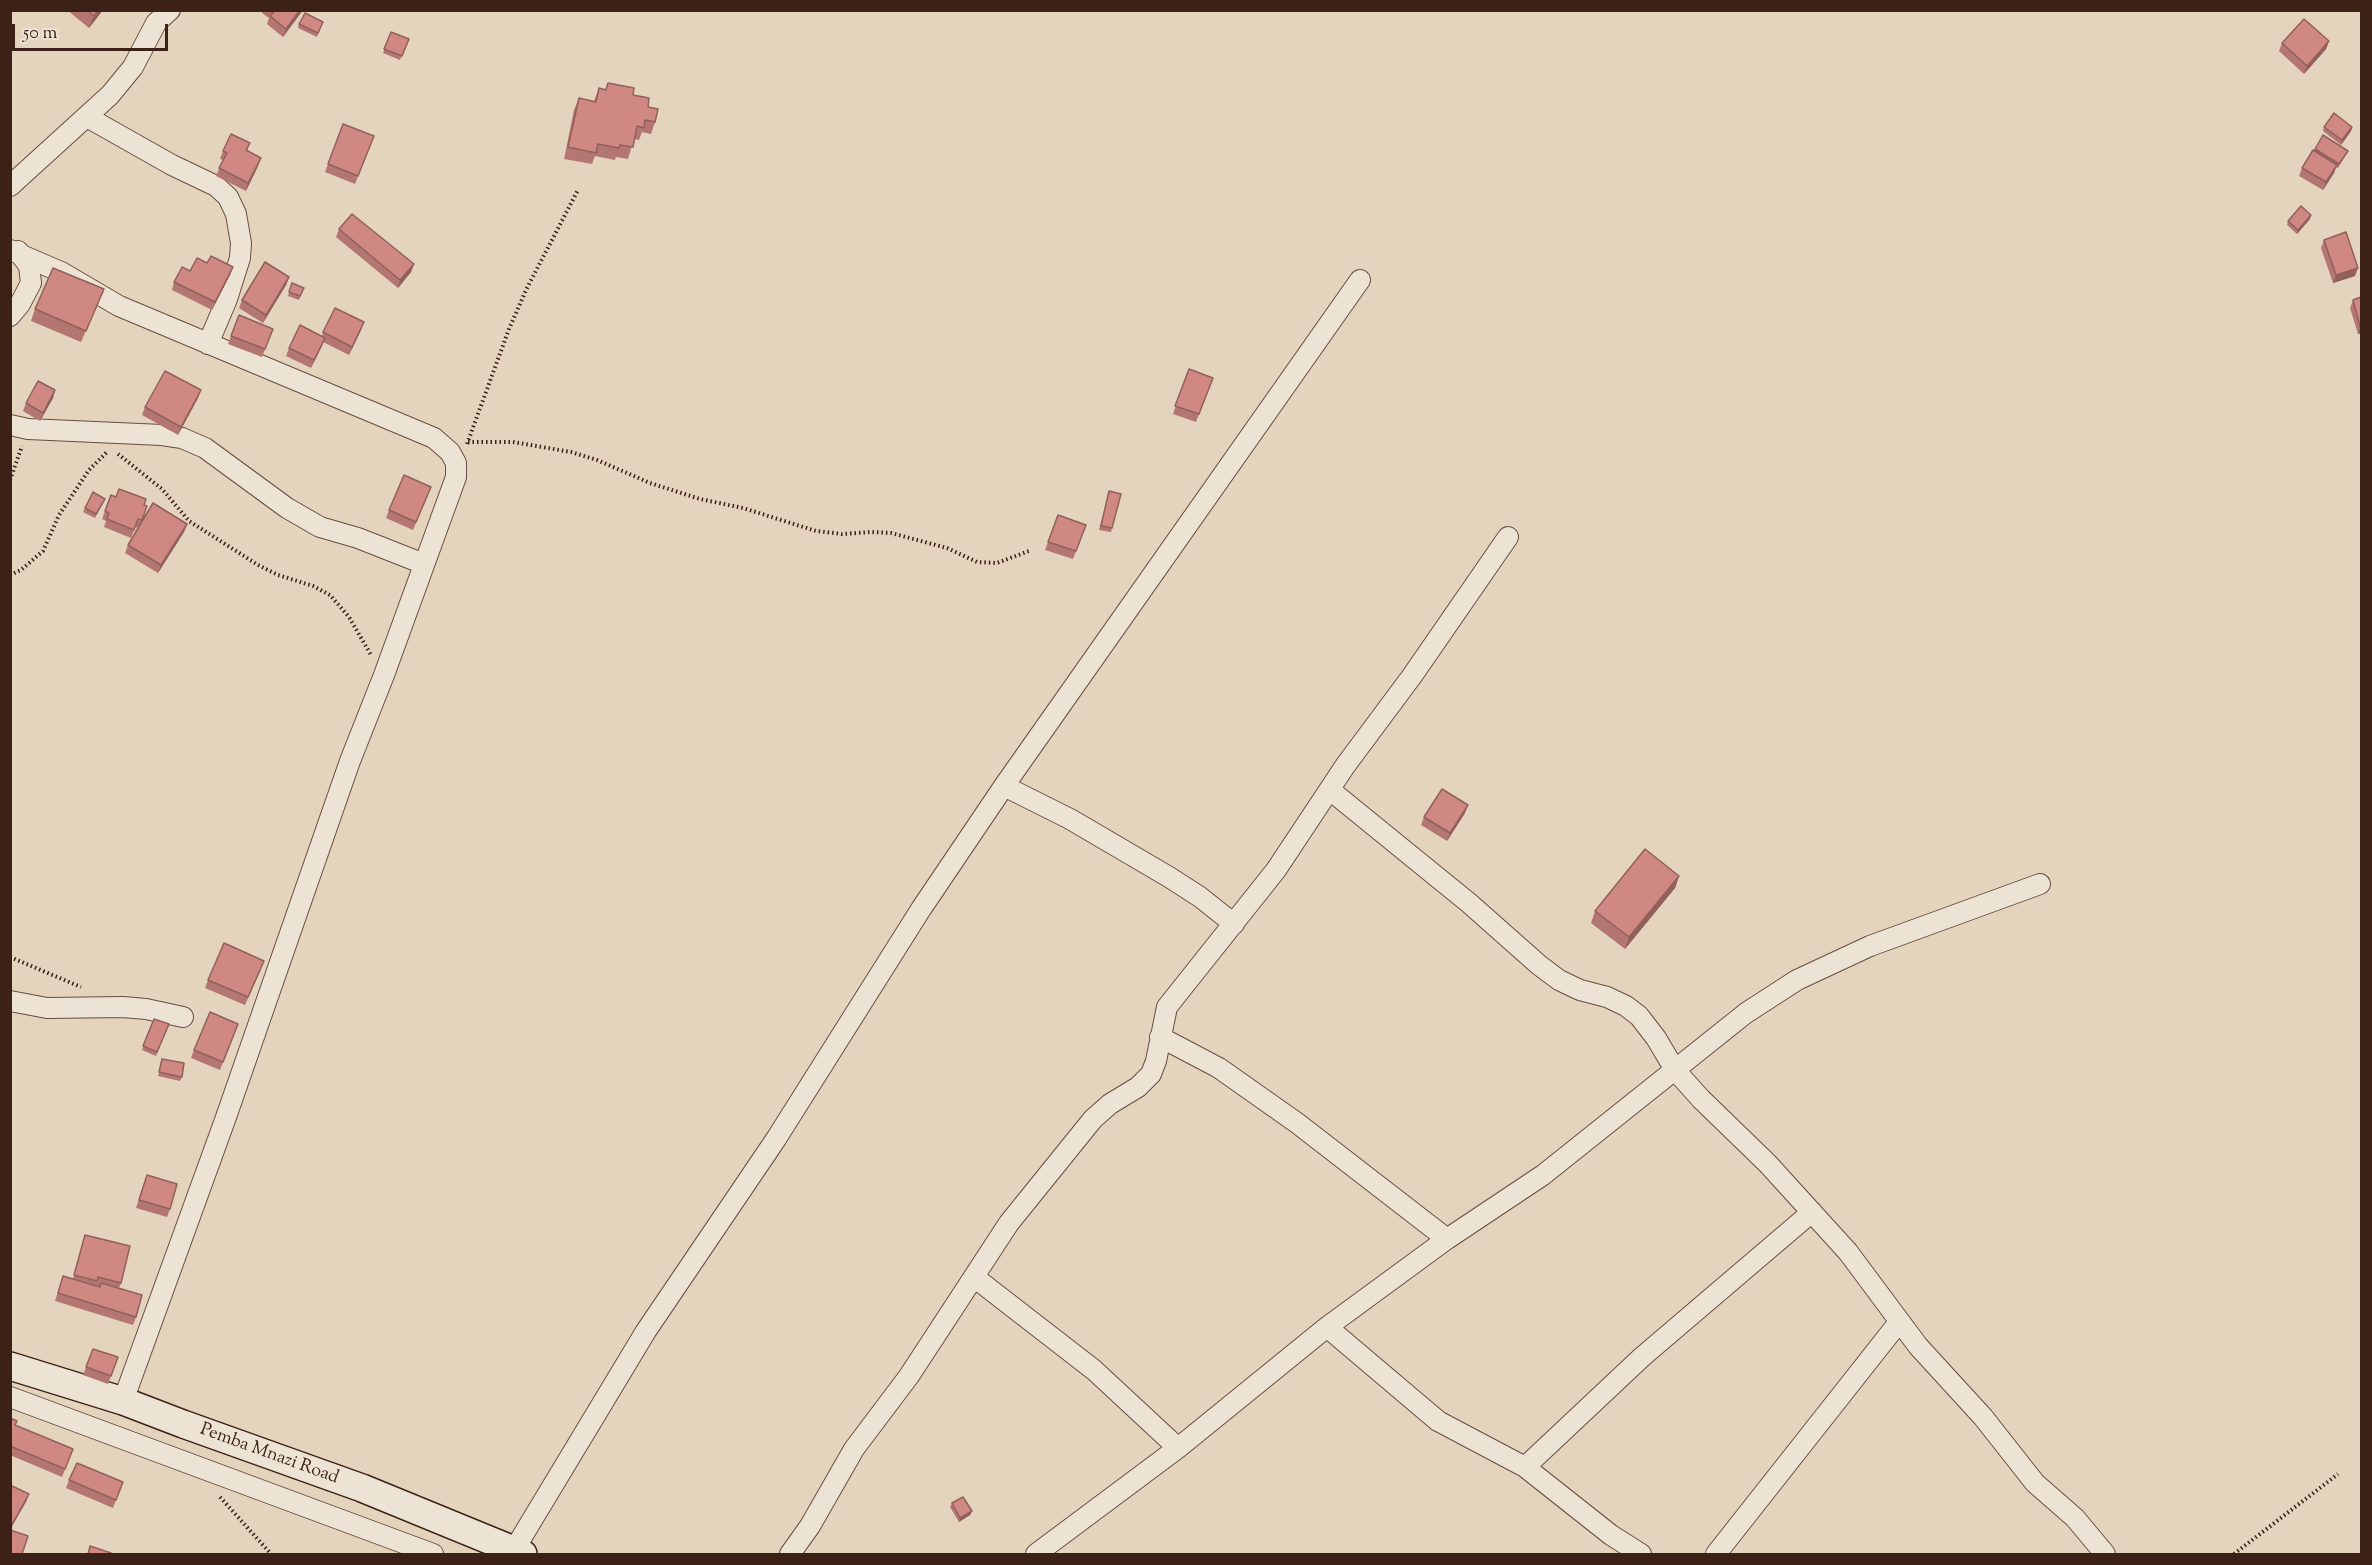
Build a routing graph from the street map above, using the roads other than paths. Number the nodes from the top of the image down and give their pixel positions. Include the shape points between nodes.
1 (170, 10) edge
2 (87, 117) junction
3 (10, 186) edge
4 (14, 249) edge
5 (1360, 280) dead end
6 (10, 316) edge
7 (208, 344) junction
8 (19, 427) edge
9 (1508, 537) dead end
10 (424, 564) junction
11 (1004, 786) junction
12 (1330, 790) junction
13 (2040, 884) dead end
14 (1234, 924) junction
15 (10, 1001) edge
16 (183, 1017) dead end
17 (1160, 1037) junction
18 (1675, 1070) junction
19 (1812, 1212) junction
20 (1447, 1239) junction
21 (974, 1277) junction
22 (1899, 1322) junction
23 (1327, 1327) junction
24 (10, 1366) edge
25 (10, 1397) edge
26 (123, 1401) junction
27 (1178, 1448) junction
28 (1525, 1467) junction
29 (519, 1552) edge
30 (433, 1554) edge
31 (790, 1554) edge
32 (1036, 1554) edge
33 (1641, 1554) edge
34 (1716, 1554) edge
35 (2105, 1554) edge

1 - 2 street via 156,23 133,67
2 - 3 street
2 - 7 street via 228,196 236,214 240,258
4 - 6 street via 29,266 31,283
4 - 7 street via 119,306
5 - 11 street
7 - 10 street via 434,438 450,452 456,463 456,477
8 - 10 street via 182,438 205,448 287,508 320,527
9 - 12 street
10 - 26 street
11 - 14 street via 1169,877
11 - 29 street via 776,1139 646,1331
12 - 14 street
12 - 18 street via 1559,980 1607,997 1639,1016
13 - 18 street via 1870,946 1797,980 1746,1013
14 - 17 street via 1167,1006
15 - 16 street via 46,1008 146,1009
17 - 20 street via 1219,1068 1268,1102
17 - 21 street via 1151,1074 1093,1119 1009,1223
18 - 19 street
18 - 20 street via 1543,1175
19 - 22 street via 1848,1252
19 - 28 street via 1642,1357
20 - 23 street
21 - 27 street via 1094,1370
21 - 31 street via 909,1376 854,1449
22 - 34 street
22 - 35 street via 2035,1483 2074,1518
23 - 27 street
23 - 28 street via 1438,1421
24 - 26 main road, Pemba Mnazi Road
25 - 30 street
26 - 29 main road, Pemba Mnazi Road via 362,1488
27 - 32 street
28 - 33 street

